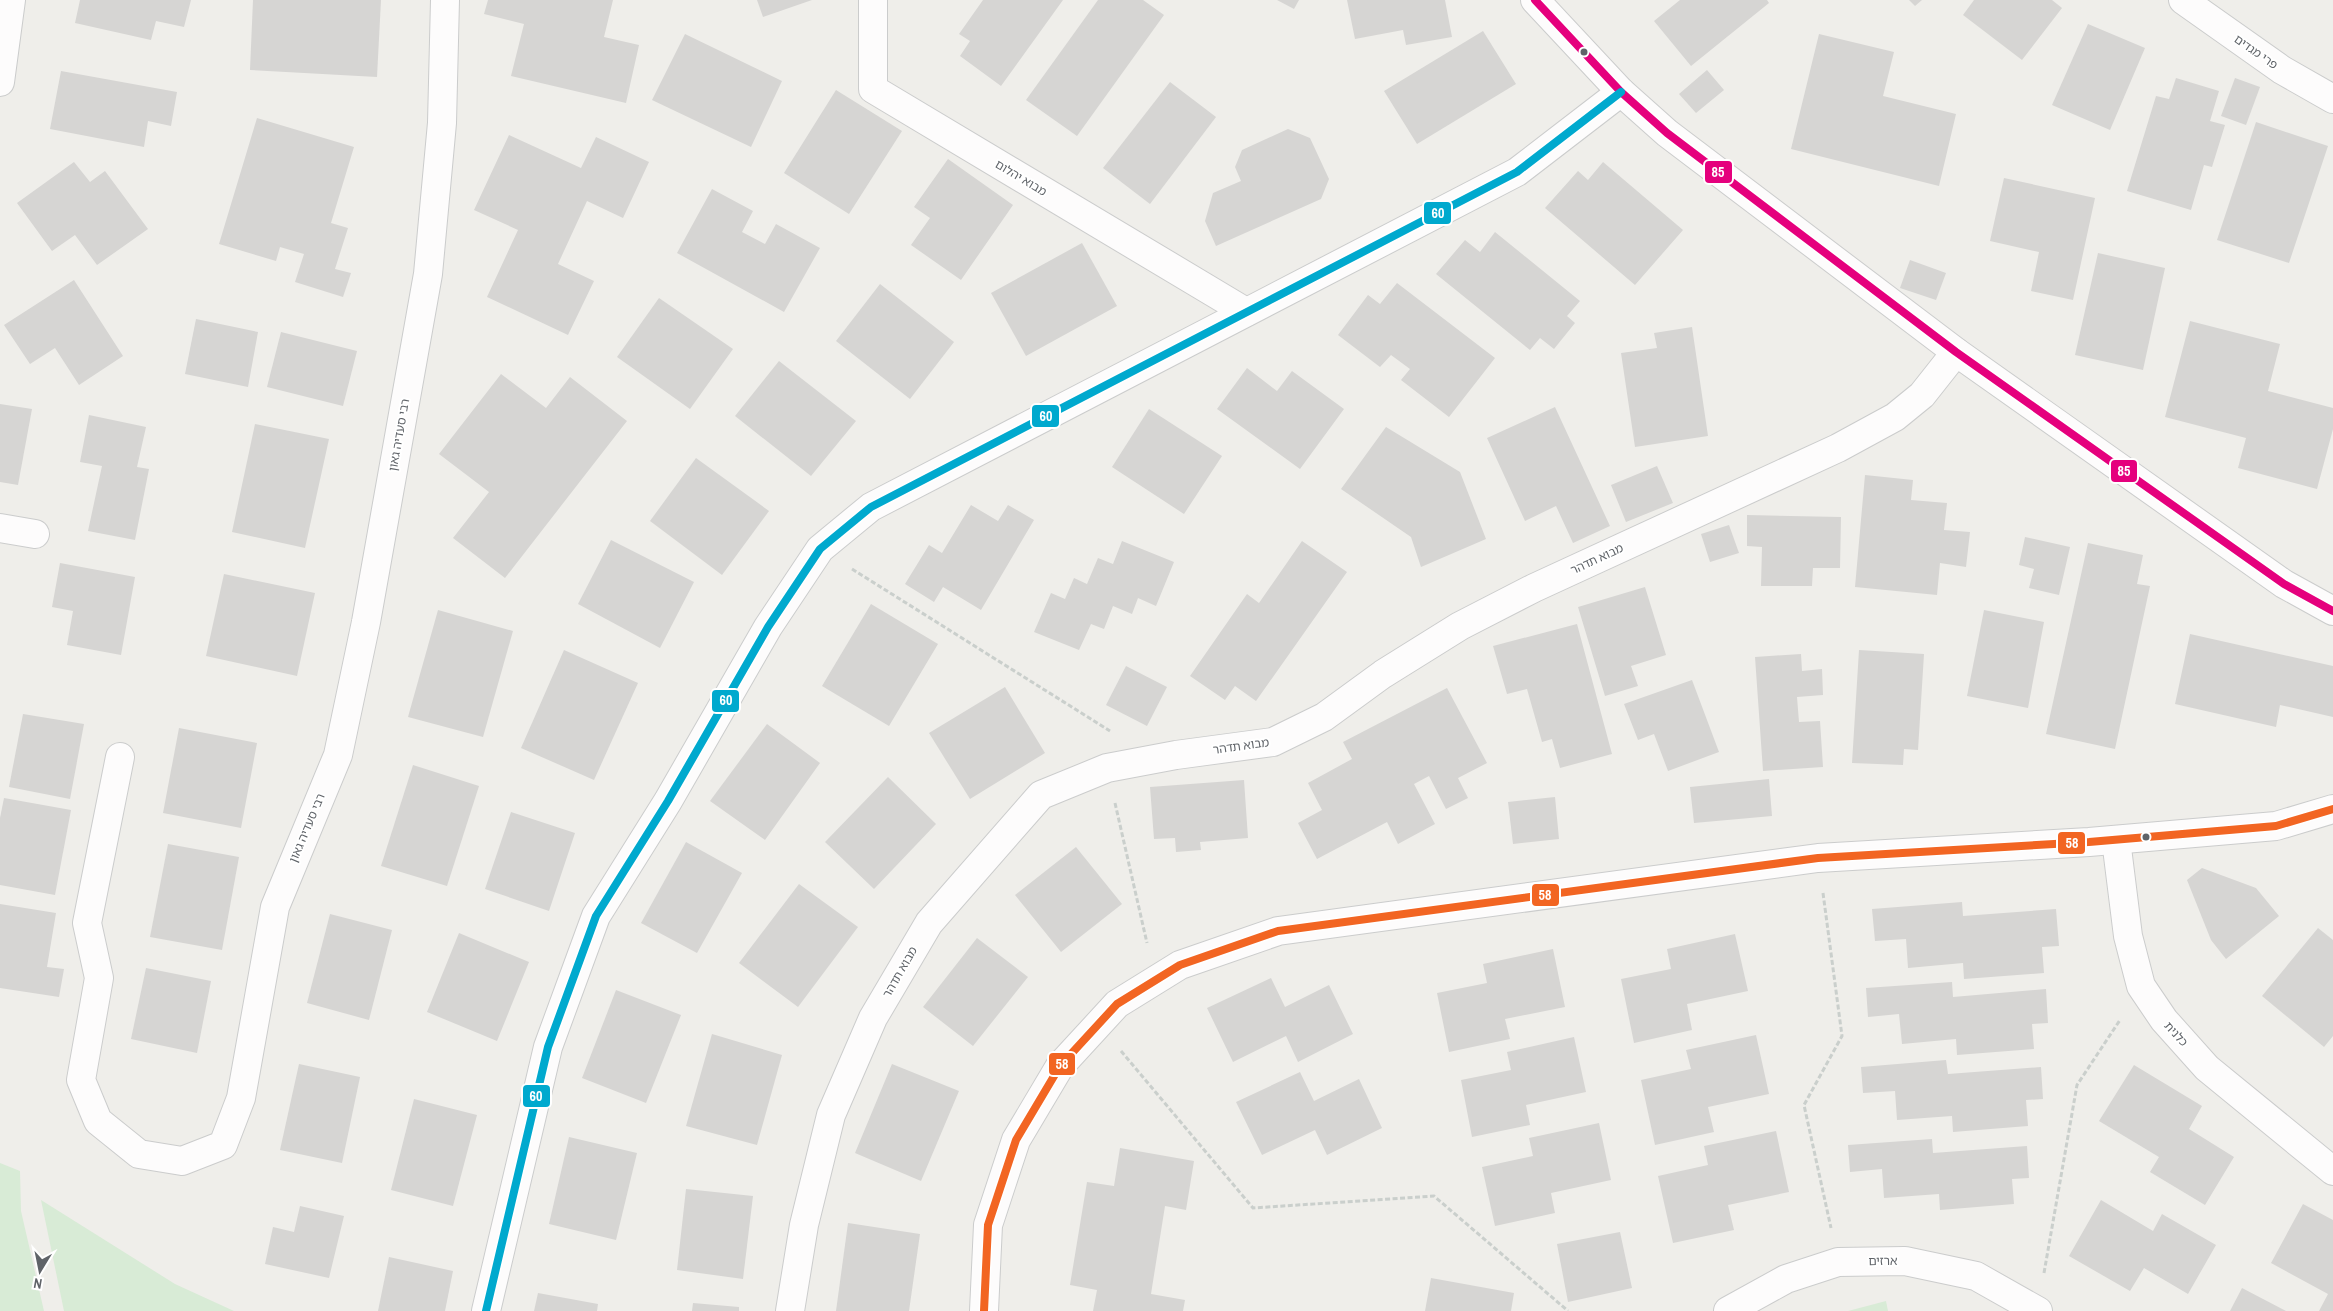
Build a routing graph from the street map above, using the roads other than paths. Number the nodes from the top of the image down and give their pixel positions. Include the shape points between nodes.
1 (11, 0) edge
2 (445, 0) edge
3 (873, 0) edge
4 (1535, 0) edge
5 (2183, 0) edge
6 (0, 82) edge
7 (1621, 92) junction
8 (2333, 99) edge
9 (1246, 312) junction
10 (1956, 352) junction
11 (0, 528) edge
12 (35, 534) dead end
13 (2333, 611) edge
14 (120, 757) dead end
15 (2333, 810) edge
16 (2116, 840) junction
17 (2333, 1171) edge
18 (486, 1311) edge
19 (790, 1311) edge
20 (984, 1311) edge
21 (1728, 1311) edge
22 (2038, 1311) edge

1 - 6 street
2 - 14 street, רבי סעדיה גאון via 442,123 428,274 366,622 338,755 275,907 238,1106 223,1146 182,1161 139,1154 98,1122 81,1080 99,978 87,923
3 - 9 street, מבוא יהלום via 873,89
4 - 7 street
5 - 8 street, פרי מגדים via 2282,70
7 - 9 street via 1517,172
7 - 10 street via 1666,132
9 - 18 street via 871,507 820,549 768,627 668,801 596,916 548,1048
10 - 13 street via 2284,584
10 - 19 street, מבוא תדהר via 1922,395 1895,417 1838,448 1534,588 1460,626 1383,674 1324,717 1273,742 1107,768 1041,795 928,923 873,1018 831,1115 804,1225
11 - 12 street
15 - 16 street via 2276,826
16 - 17 street, כלנית via 2128,936 2141,986 2164,1020 2206,1068
16 - 20 street via 1818,858 1278,931 1180,964 1117,1004 1060,1066 1016,1140 988,1224
21 - 22 street, ארזים via 1786,1278 1838,1262 1905,1261 1976,1276

